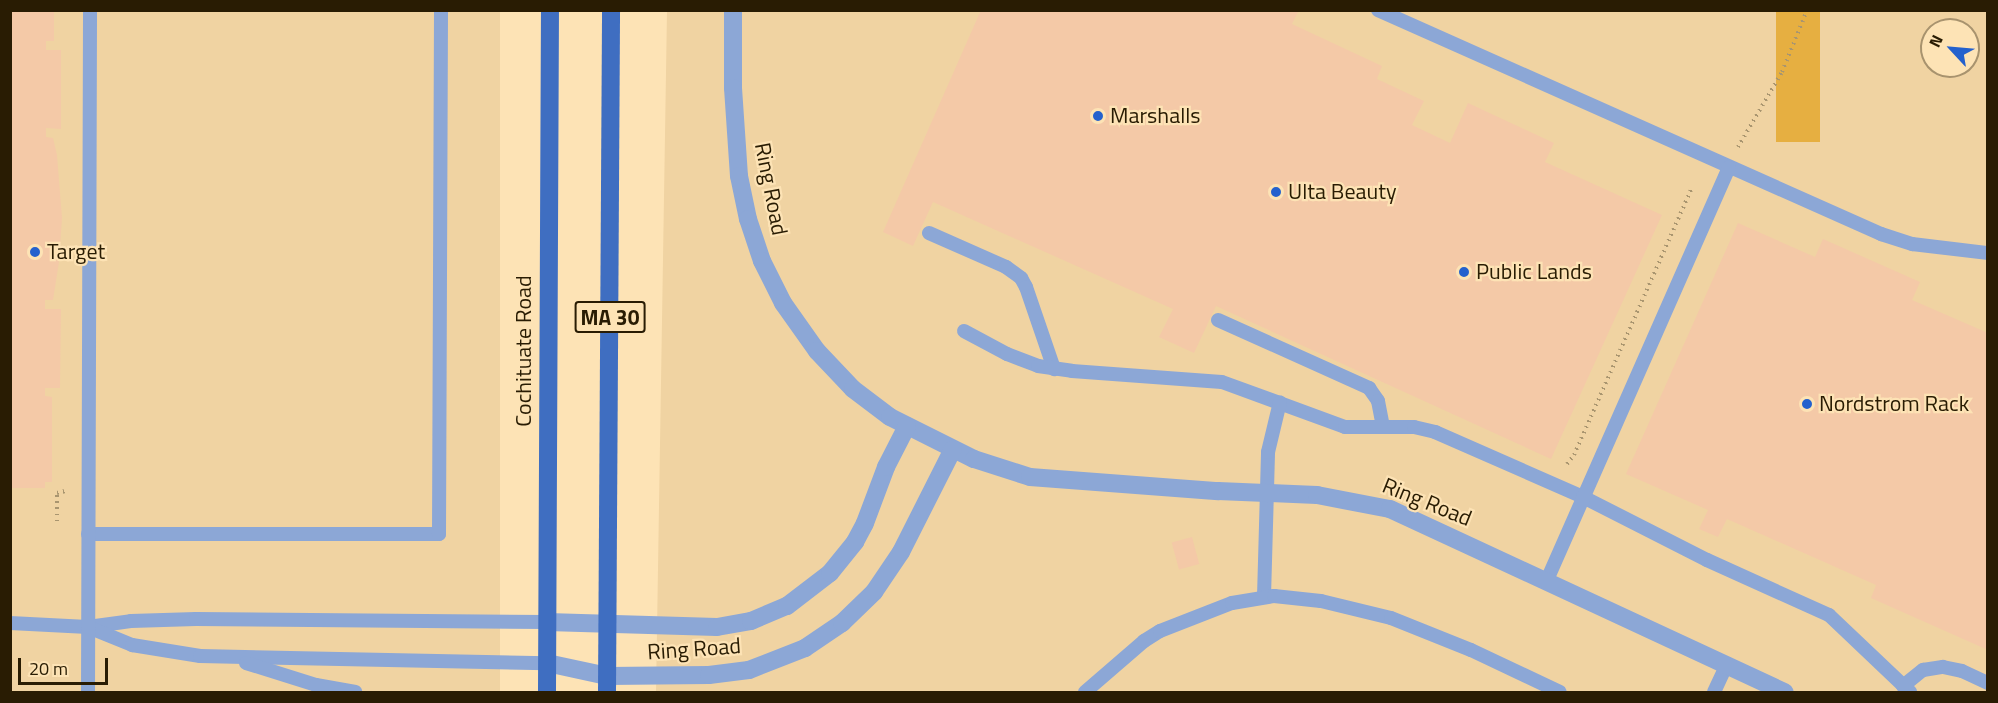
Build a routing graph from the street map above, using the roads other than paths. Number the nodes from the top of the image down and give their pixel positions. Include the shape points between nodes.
1 (90, 10) edge
2 (441, 10) edge
3 (550, 10) edge
4 (611, 10) edge
5 (733, 10) edge
6 (1378, 10) edge
7 (1729, 167) junction
8 (929, 233) dead end
9 (1988, 254) edge
10 (1218, 320) dead end
11 (964, 331) dead end
12 (1054, 369) junction
13 (1280, 402) junction
14 (907, 426) junction
15 (1383, 427) junction
16 (953, 449) junction
17 (1266, 493) junction
18 (1583, 497) junction
19 (88, 534) junction
20 (1546, 580) junction
21 (1264, 597) junction
22 (547, 621) junction
23 (10, 623) edge
24 (608, 624) junction
25 (88, 627) junction
26 (232, 658) junction
27 (547, 663) junction
28 (1727, 664) junction
29 (1988, 683) edge
30 (607, 684) edge
31 (1907, 689) edge
32 (88, 693) edge
33 (355, 693) edge
34 (547, 693) edge
35 (1085, 693) edge
36 (1560, 693) edge
37 (1714, 693) edge
38 (1785, 693) edge

1 - 19 lane
2 - 19 lane via 439,534
3 - 22 main road, Cochituate Road / MA 30
4 - 24 main road, MA 30
5 - 14 street, Ring Road via 737,164 748,219 762,261 795,321 831,368 863,398
6 - 7 lane
7 - 9 lane via 1890,237 1912,244
7 - 18 lane
8 - 12 lane via 1006,267 1021,278
10 - 15 lane via 1369,388 1378,401
11 - 12 lane via 1022,361
12 - 13 lane via 1222,382
13 - 15 lane via 1345,427
13 - 17 lane via 1270,437
14 - 16 street, Ring Road
14 - 24 street, Ring Road via 855,542 830,573 795,602 751,621 726,626
15 - 18 lane via 1435,432
16 - 17 street, Ring Road via 1030,477
16 - 30 street, Ring Road via 888,572 859,608 825,636 787,657 749,670
17 - 20 street, Ring Road via 1335,497 1390,509
17 - 21 lane
18 - 20 lane
18 - 31 lane via 1707,560 1829,615
19 - 25 lane
20 - 28 street, Ring Road
21 - 35 lane via 1232,603 1160,631
21 - 36 lane via 1321,601 1391,618
22 - 24 street, Ring Road
22 - 25 lane via 186,619
22 - 27 main road, Cochituate Road / MA 30
23 - 25 lane
24 - 30 main road, MA 30
25 - 26 lane via 152,650
25 - 32 lane
26 - 27 lane
26 - 33 lane
27 - 30 street, Ring Road
27 - 34 main road, Cochituate Road / MA 30
28 - 37 lane
28 - 38 street, Ring Road
29 - 31 lane via 1943,667 1923,670

